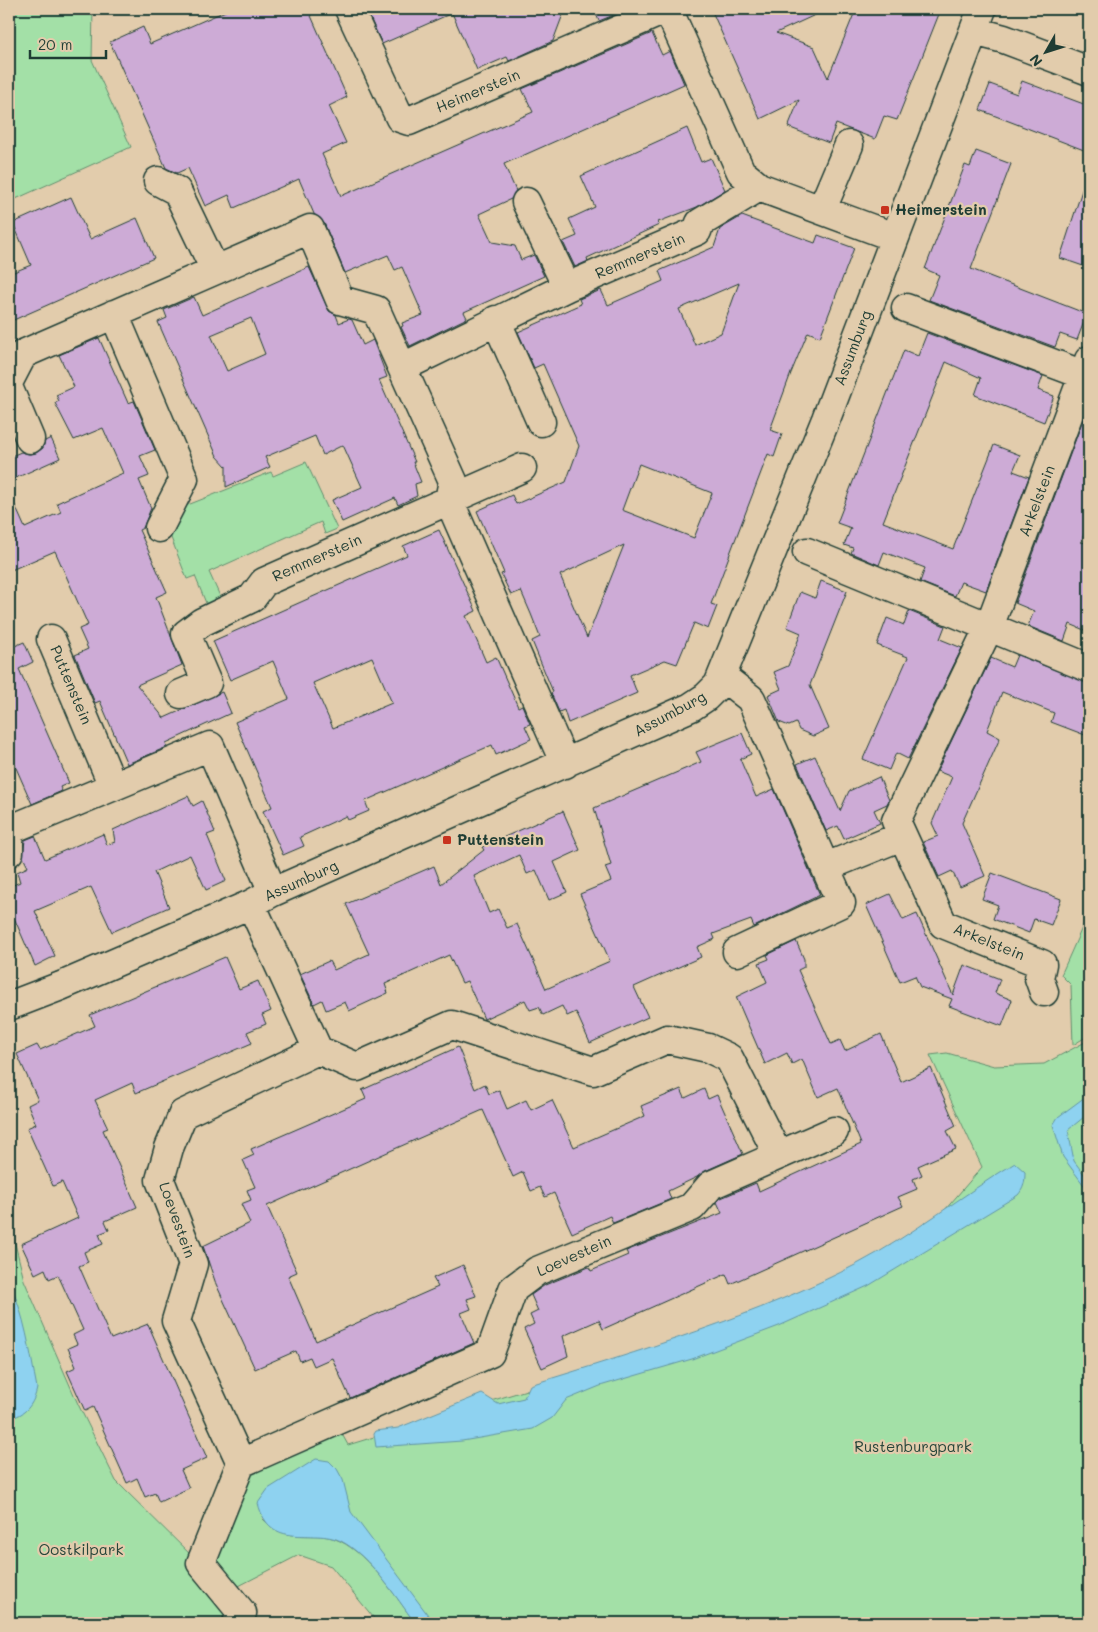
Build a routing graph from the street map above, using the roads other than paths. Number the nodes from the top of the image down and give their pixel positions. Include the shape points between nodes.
1 (349, 9) edge
2 (668, 9) edge
3 (978, 20) edge
4 (1089, 72) edge
5 (849, 145) dead end
6 (158, 181) dead end
7 (759, 187) junction
8 (526, 202) dead end
9 (822, 209) junction
10 (894, 236) junction
11 (215, 270) junction
12 (567, 287) junction
13 (906, 308) dead end
14 (114, 314) junction
15 (496, 320) junction
16 (403, 367) junction
17 (1088, 370) edge
18 (9, 381) edge
19 (9, 389) edge
20 (541, 422) dead end
21 (30, 439) dead end
22 (522, 468) dead end
23 (450, 500) junction
24 (159, 528) dead end
25 (807, 552) dead end
26 (989, 627) junction
27 (51, 639) dead end
28 (1089, 668) edge
29 (723, 676) junction
30 (181, 694) dead end
31 (565, 764) junction
32 (113, 786) junction
33 (902, 836) junction
34 (9, 852) edge
35 (826, 867) junction
36 (262, 898) junction
37 (737, 952) dead end
38 (1044, 992) dead end
39 (9, 1006) edge
40 (318, 1050) junction
41 (834, 1131) dead end
42 (778, 1155) junction
43 (241, 1463) junction
44 (237, 1623) edge

1 - 2 street, Heimerstein via 400,118 408,121
2 - 7 street, Heimerstein via 741,172
3 - 4 street via 1004,39
3 - 10 street, Assumburg
5 - 9 street
6 - 11 street via 177,191
7 - 9 street, Heimerstein
7 - 12 street, Remmerstein via 700,223 697,231
8 - 12 street
9 - 10 street, Heimerstein
10 - 29 street, Assumburg
11 - 14 street
11 - 16 street via 310,228 340,300 376,310
12 - 15 street, Remmerstein
13 - 17 street, Arkelstein
14 - 18 street via 23,354
14 - 24 street via 184,479
15 - 16 street, Remmerstein
15 - 20 street
16 - 23 street via 453,481
17 - 26 street, Arkelstein
19 - 21 street
22 - 23 street, Remmerstein
23 - 30 street, Remmerstein via 264,582 252,598 202,622 186,634 207,683
23 - 31 street
25 - 26 street
26 - 28 street
26 - 33 street, Arkelstein via 896,821
27 - 32 street, Puttenstein
29 - 31 street, Assumburg via 706,697 691,706
29 - 35 street via 751,699
31 - 36 street, Assumburg
32 - 34 street via 9,830
32 - 36 street via 210,746
33 - 35 street
33 - 38 street, Arkelstein via 942,924 1042,964 1039,978
35 - 37 street via 841,903
36 - 39 street, Assumburg
36 - 40 street
40 - 42 street via 357,1067 452,1025 593,1070 667,1039 700,1046 729,1058
40 - 43 street, Loevestein via 182,1114 160,1180 193,1264 176,1321
41 - 42 street, Loevestein
42 - 43 street, Loevestein via 711,1185 692,1207 537,1271 513,1289 490,1354
43 - 44 street via 201,1563 242,1613

